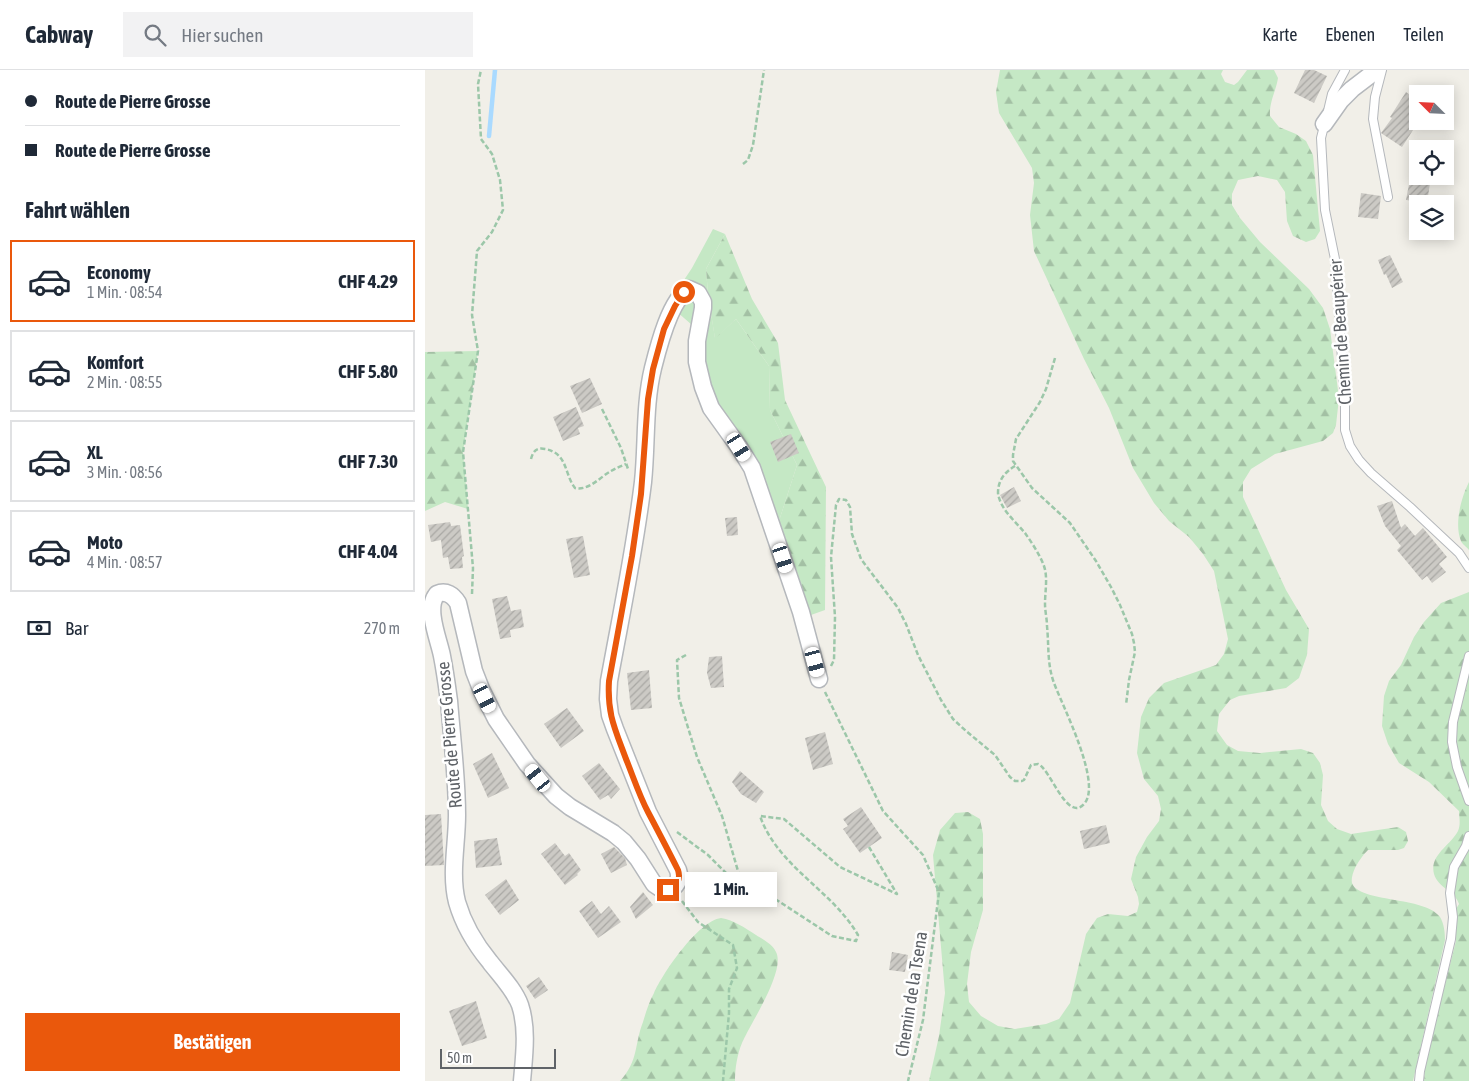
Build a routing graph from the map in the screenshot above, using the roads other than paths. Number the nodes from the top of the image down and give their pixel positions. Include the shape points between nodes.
1 (1345, 70) edge
2 (1377, 70) edge
3 (1382, 70) edge
4 (1324, 124) junction
5 (1388, 197) dead end
6 (1469, 568) edge
7 (1469, 656) edge
8 (819, 679) road end
9 (1469, 801) edge
10 (1469, 836) edge
11 (522, 1081) edge
12 (1419, 1081) edge

1 - 4 lane, Chemin de Beaupérier via 1332,94
2 - 4 street via 1341,100
3 - 5 lane via 1373,119
4 - 6 lane, Chemin de Beaupérier via 1321,138 1325,210 1335,259 1345,430 1350,446 1371,473 1459,554
7 - 9 lane via 1453,722 1452,742
8 - 11 street, Route de Pierre Grosse via 801,612 752,468 711,408 703,387 697,362 703,302 698,292 689,289 680,296 669,317 653,369 641,494 608,699 610,715 641,796 678,870 679,880 673,888 668,890 653,884 624,842 561,800 527,764 496,719 481,689 458,604 451,595 443,592 437,594 433,601 432,619 446,680 457,796 456,896 477,944 521,1006 524,1026
10 - 12 lane via 1454,867 1450,893 1451,939

